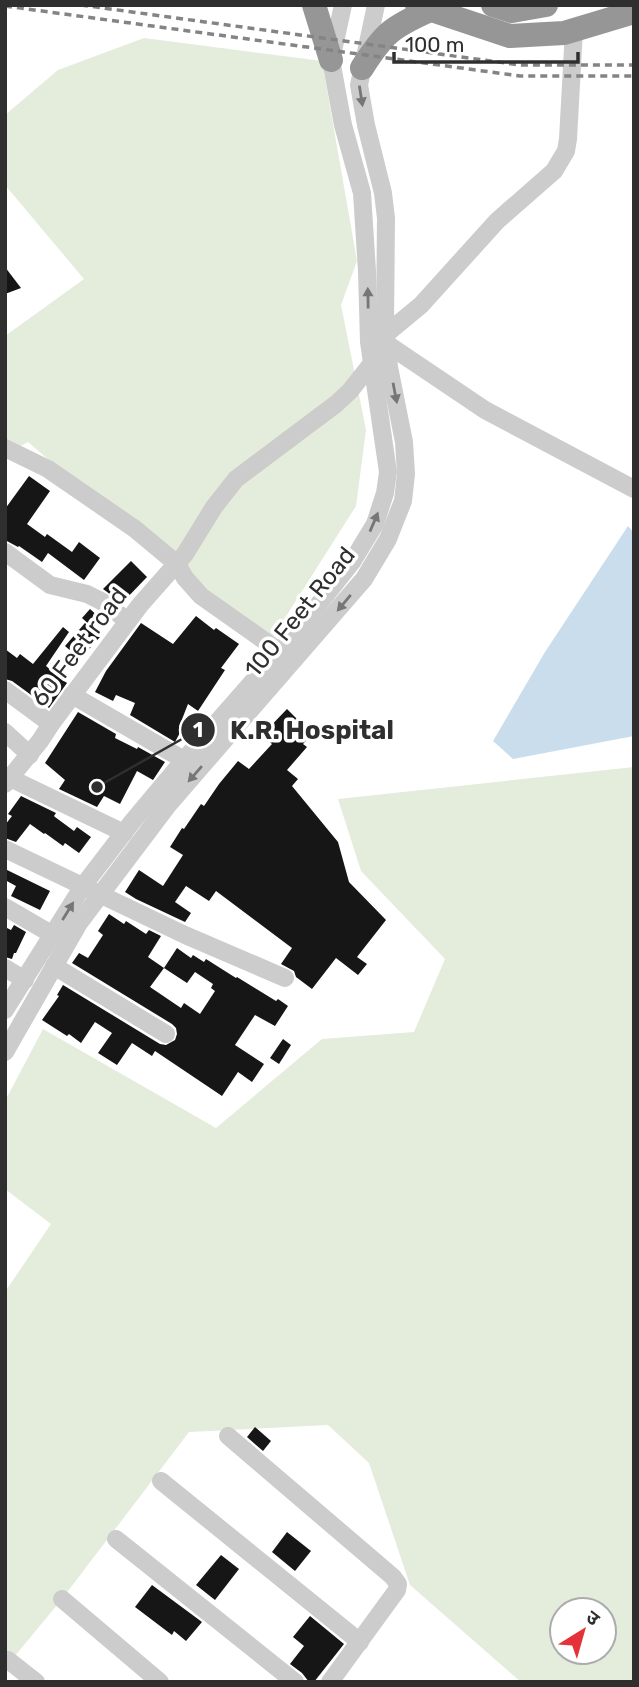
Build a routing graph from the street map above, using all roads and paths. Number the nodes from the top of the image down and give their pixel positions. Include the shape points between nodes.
1 (314, 5) edge
2 (343, 5) edge
3 (376, 5) edge
4 (493, 5) edge
5 (545, 5) edge
6 (424, 8) edge
7 (634, 12) edge
8 (574, 30) junction
9 (331, 60) junction
10 (362, 68) junction
11 (381, 349) junction
12 (5, 448) edge
13 (634, 489) edge
14 (5, 552) edge
15 (173, 568) junction
16 (128, 621) junction
17 (279, 651) junction
18 (5, 690) edge
19 (72, 695) junction
20 (51, 724) junction
21 (5, 733) edge
22 (30, 755) junction
23 (184, 760) junction
24 (8, 781) edge
25 (124, 833) junction
26 (5, 849) edge
27 (83, 886) junction
28 (101, 894) junction
29 (5, 907) edge
30 (52, 935) junction
31 (54, 966) junction
32 (5, 968) edge
33 (285, 978) dead end
34 (25, 980) junction
35 (5, 1010) edge
36 (166, 1034) dead end
37 (5, 1052) edge
38 (228, 1436) dead end
39 (161, 1481) dead end
40 (116, 1539) dead end
41 (62, 1598) dead end
42 (360, 1642) junction
43 (8, 1660) dead end
44 (36, 1682) edge
45 (160, 1682) edge
46 (295, 1682) edge
47 (330, 1682) edge

1 - 9 highway
2 - 9 street, 100 Feet Road
3 - 10 street, 100 Feet Road
4 - 5 highway via 512,11
6 - 8 highway via 510,36
6 - 10 highway via 392,29
7 - 8 highway
8 - 11 street, 60 Feet road via 568,139 561,161 497,221
11 -> 9 street, 100 Feet Road via 362,193
10 -> 11 street, 100 Feet Road via 359,85 386,218
11 - 13 street
11 - 15 street, 60 Feet road via 336,404 236,479
17 -> 11 street, 100 Feet Road via 352,562 375,524 388,471
11 -> 28 street, 100 Feet Road via 404,442 406,474 388,539 364,579 168,805
12 - 15 street via 72,484 135,529
14 - 16 street via 50,585 87,594
15 - 16 street, 60 Feet road
15 - 17 street via 201,596
16 - 19 street, 60 Feet road
17 - 23 street, 100 Feet Road
18 - 20 street
19 - 20 street, 60 Feet road
19 - 23 street
20 - 22 street, 60 Feet road
21 - 22 street
22 - 24 street, 60 Feet road
23 - 25 street, 100 Feet Road
24 - 25 street
25 - 27 street, 100 Feet Road
26 - 27 street
27 - 28 street
30 -> 27 street, 100 Feet Road
28 - 31 street, 100 Feet Road
28 - 33 street
29 - 30 street
30 - 34 street, 100 Feet Road
31 - 36 street
31 - 37 street, 100 Feet Road
32 - 34 street
34 - 35 street, 100 Feet Road
38 - 42 street via 397,1581 397,1590
39 - 42 street
40 - 46 street
41 - 45 street
42 - 47 street
43 - 44 street

